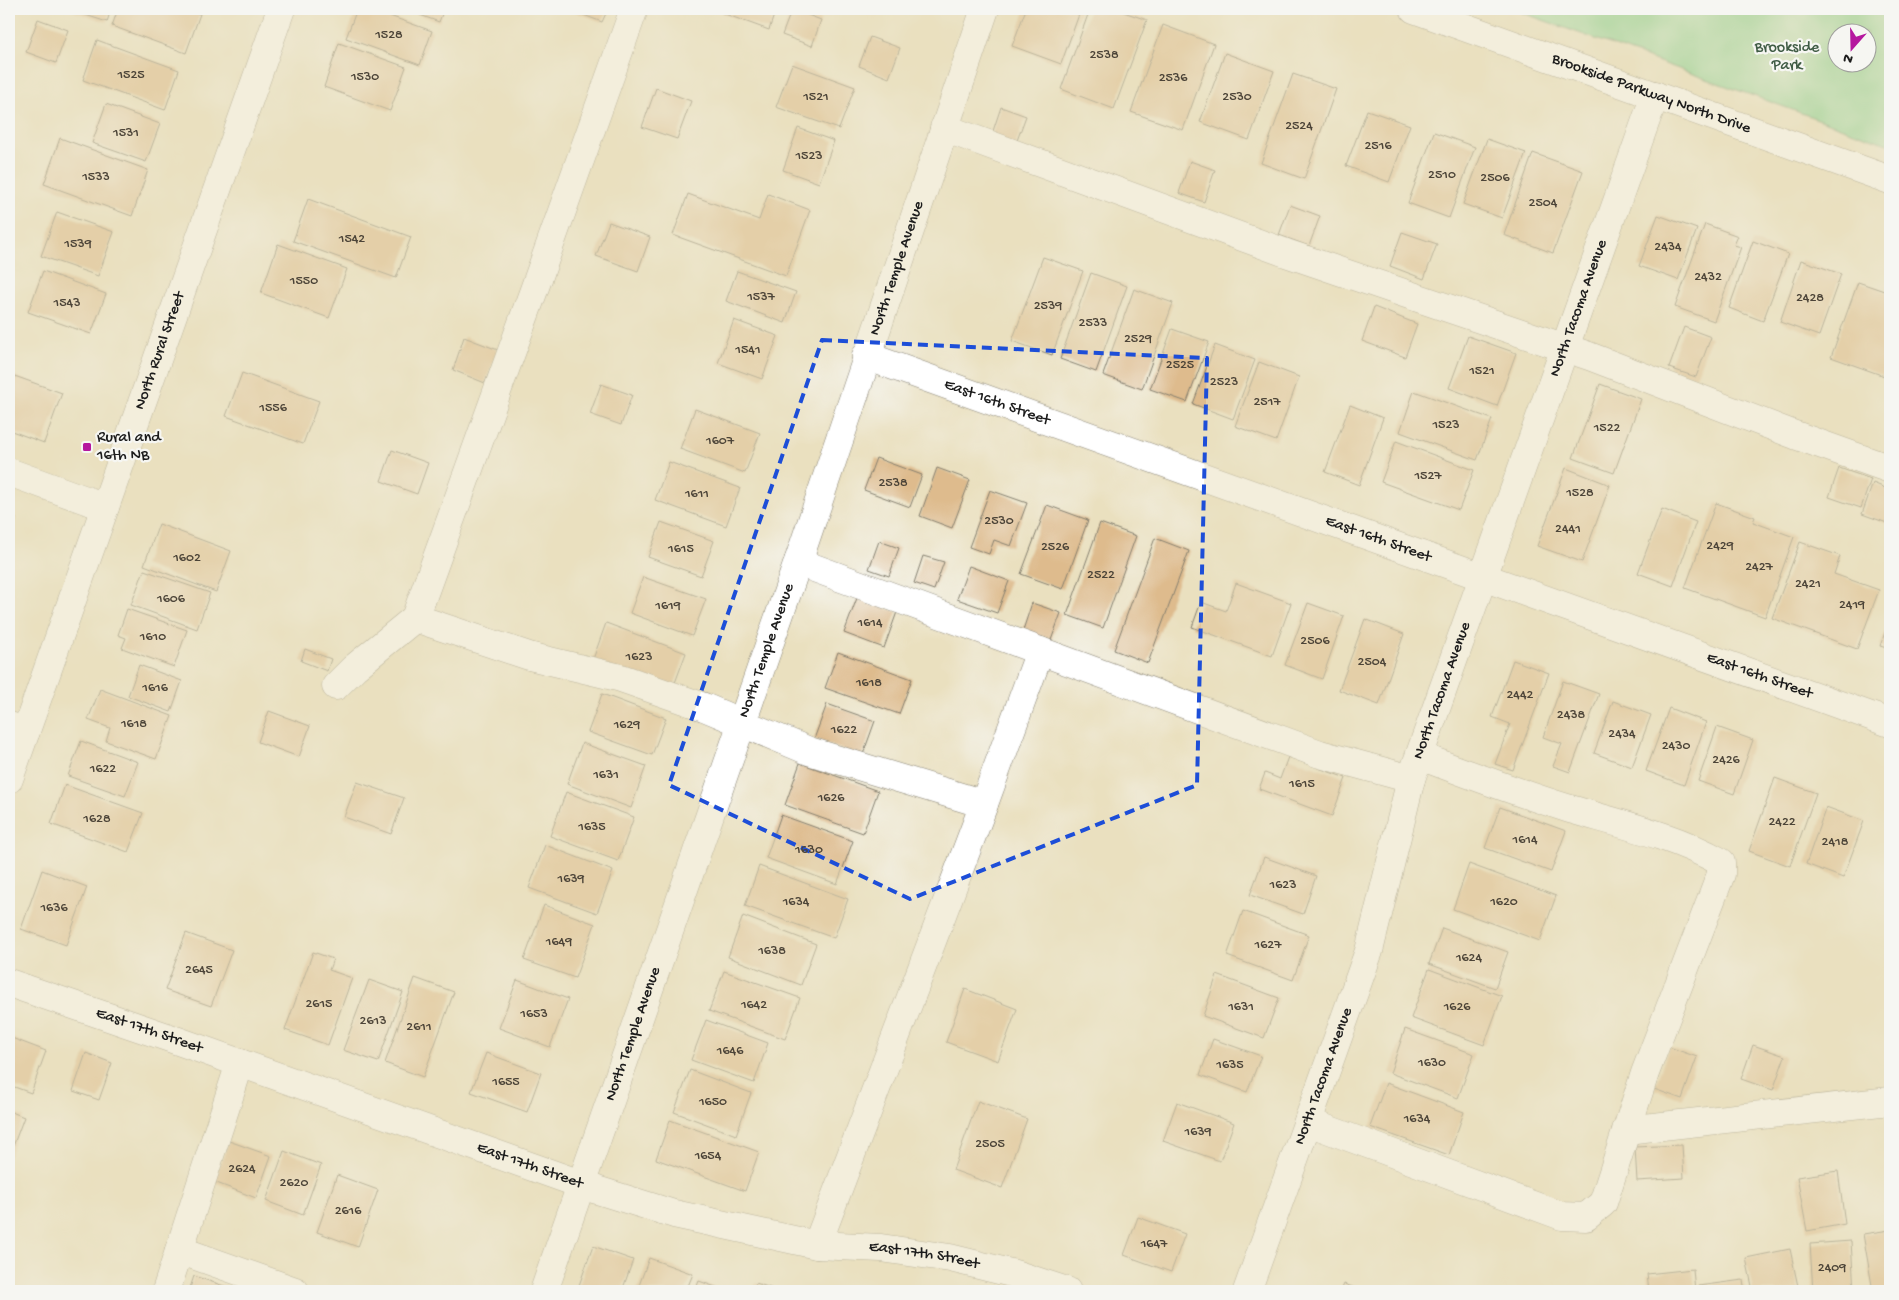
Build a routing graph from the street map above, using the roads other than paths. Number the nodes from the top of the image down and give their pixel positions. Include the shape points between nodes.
1 (281, 9) edge
2 (634, 9) edge
3 (985, 9) edge
4 (1414, 9) edge
5 (1655, 95) junction
6 (944, 128) junction
7 (1890, 180) edge
8 (1565, 348) junction
9 (866, 356) junction
10 (1890, 469) edge
11 (9, 472) edge
12 (105, 507) junction
13 (798, 562) junction
14 (1484, 578) junction
15 (415, 618) junction
16 (1040, 651) junction
17 (336, 686) dead end
18 (742, 722) junction
19 (1890, 724) edge
20 (17, 729) edge
21 (1416, 768) junction
22 (9, 779) edge
23 (984, 804) junction
24 (9, 983) edge
25 (240, 1063) junction
26 (1890, 1101) edge
27 (1308, 1122) junction
28 (1626, 1130) junction
29 (582, 1185) junction
30 (817, 1245) junction
31 (179, 1250) junction
32 (166, 1291) edge
33 (295, 1291) edge
34 (544, 1291) edge
35 (1067, 1291) edge
36 (1247, 1291) edge

1 - 12 street, North Rural Street
2 - 15 street
3 - 6 street, North Temple Avenue
4 - 5 street, Brookside Parkway North Drive
5 - 7 street, Brookside Parkway North Drive
5 - 8 street, North Tacoma Avenue
6 - 8 street via 1286,253
6 - 9 street, North Temple Avenue
8 - 10 street
8 - 14 street, North Tacoma Avenue
9 - 13 street, North Temple Avenue
9 - 14 street, East 16th Street
11 - 12 street
12 - 20 street, North Rural Street
13 - 16 street
13 - 18 street, North Temple Avenue
14 - 19 street, East 16th Street
14 - 21 street, North Tacoma Avenue
15 - 17 street
15 - 18 street via 529,656 621,678
16 - 21 street via 1320,754
16 - 23 street
18 - 23 street via 809,751
18 - 29 street, North Temple Avenue
20 - 22 street, North Rural Street
21 - 27 street, North Tacoma Avenue via 1369,951
21 - 28 street via 1522,794 1656,835 1721,862 1721,874
23 - 30 street
24 - 25 street, East 17th Street
25 - 29 street, East 17th Street
25 - 31 street
26 - 28 street
27 - 28 street via 1562,1216 1586,1217 1603,1203
27 - 36 street, North Tacoma Avenue
29 - 30 street, East 17th Street via 674,1214
29 - 34 street, North Temple Avenue
30 - 35 street, East 17th Street via 882,1248 950,1258
31 - 32 street
31 - 33 street

